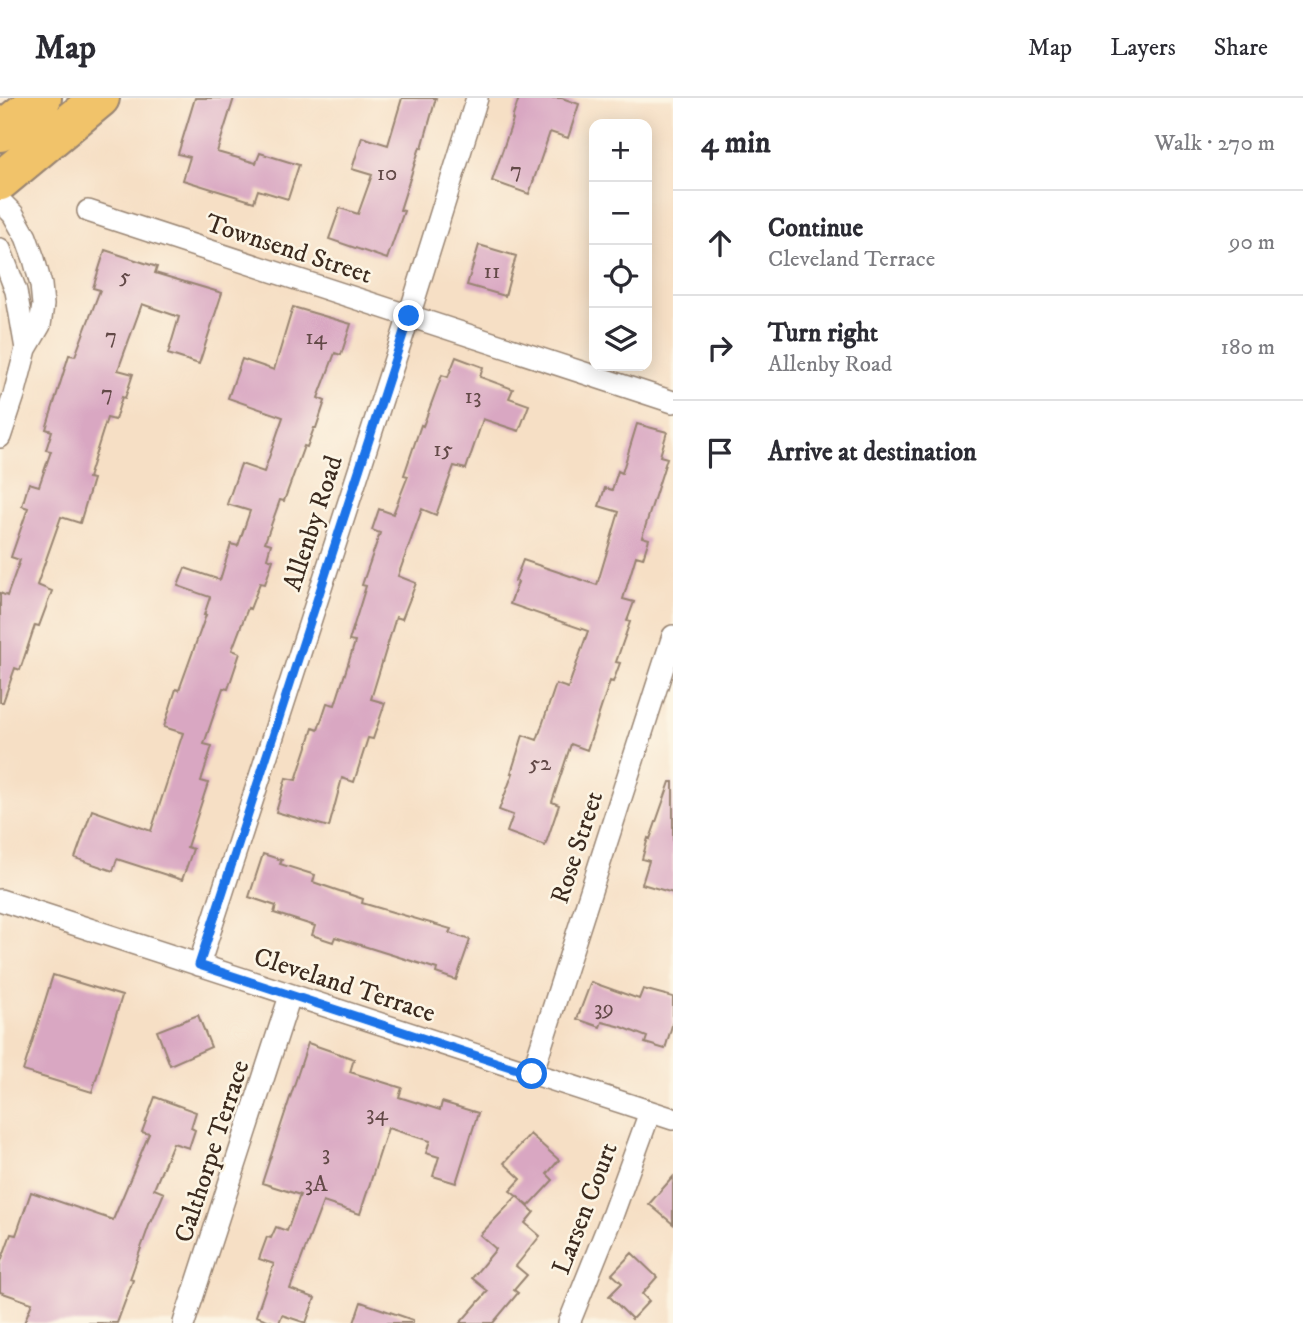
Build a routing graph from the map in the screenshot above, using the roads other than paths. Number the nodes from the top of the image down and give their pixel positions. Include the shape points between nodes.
1 (42, 98) edge
2 (100, 98) edge
3 (477, 98) edge
4 (0, 132) edge
5 (0, 181) edge
6 (0, 201) edge
7 (88, 211) dead end
8 (0, 250) edge
9 (409, 316) junction
10 (26, 349) junction
11 (673, 402) edge
12 (0, 437) edge
13 (673, 636) edge
14 (0, 900) edge
15 (199, 965) junction
16 (290, 996) junction
17 (532, 1074) junction
18 (650, 1112) junction
19 (673, 1119) edge
20 (184, 1323) edge
21 (569, 1323) edge

1 - 4 highway
2 - 5 highway
3 - 9 street, Allenby Road
6 - 10 street via 26,237 41,285 40,325
7 - 9 street, Townsend Street
8 - 10 street via 16,291
9 - 11 street, Townsend Street
9 - 15 street, Allenby Road
10 - 12 street
13 - 17 street, Rose Street
14 - 15 street, Cleveland Terrace
15 - 16 street, Cleveland Terrace
16 - 17 street, Cleveland Terrace
16 - 20 street, Calthorpe Terrace
17 - 18 street, Cleveland Terrace
18 - 19 street, Cleveland Terrace
18 - 21 street, Larsen Court

